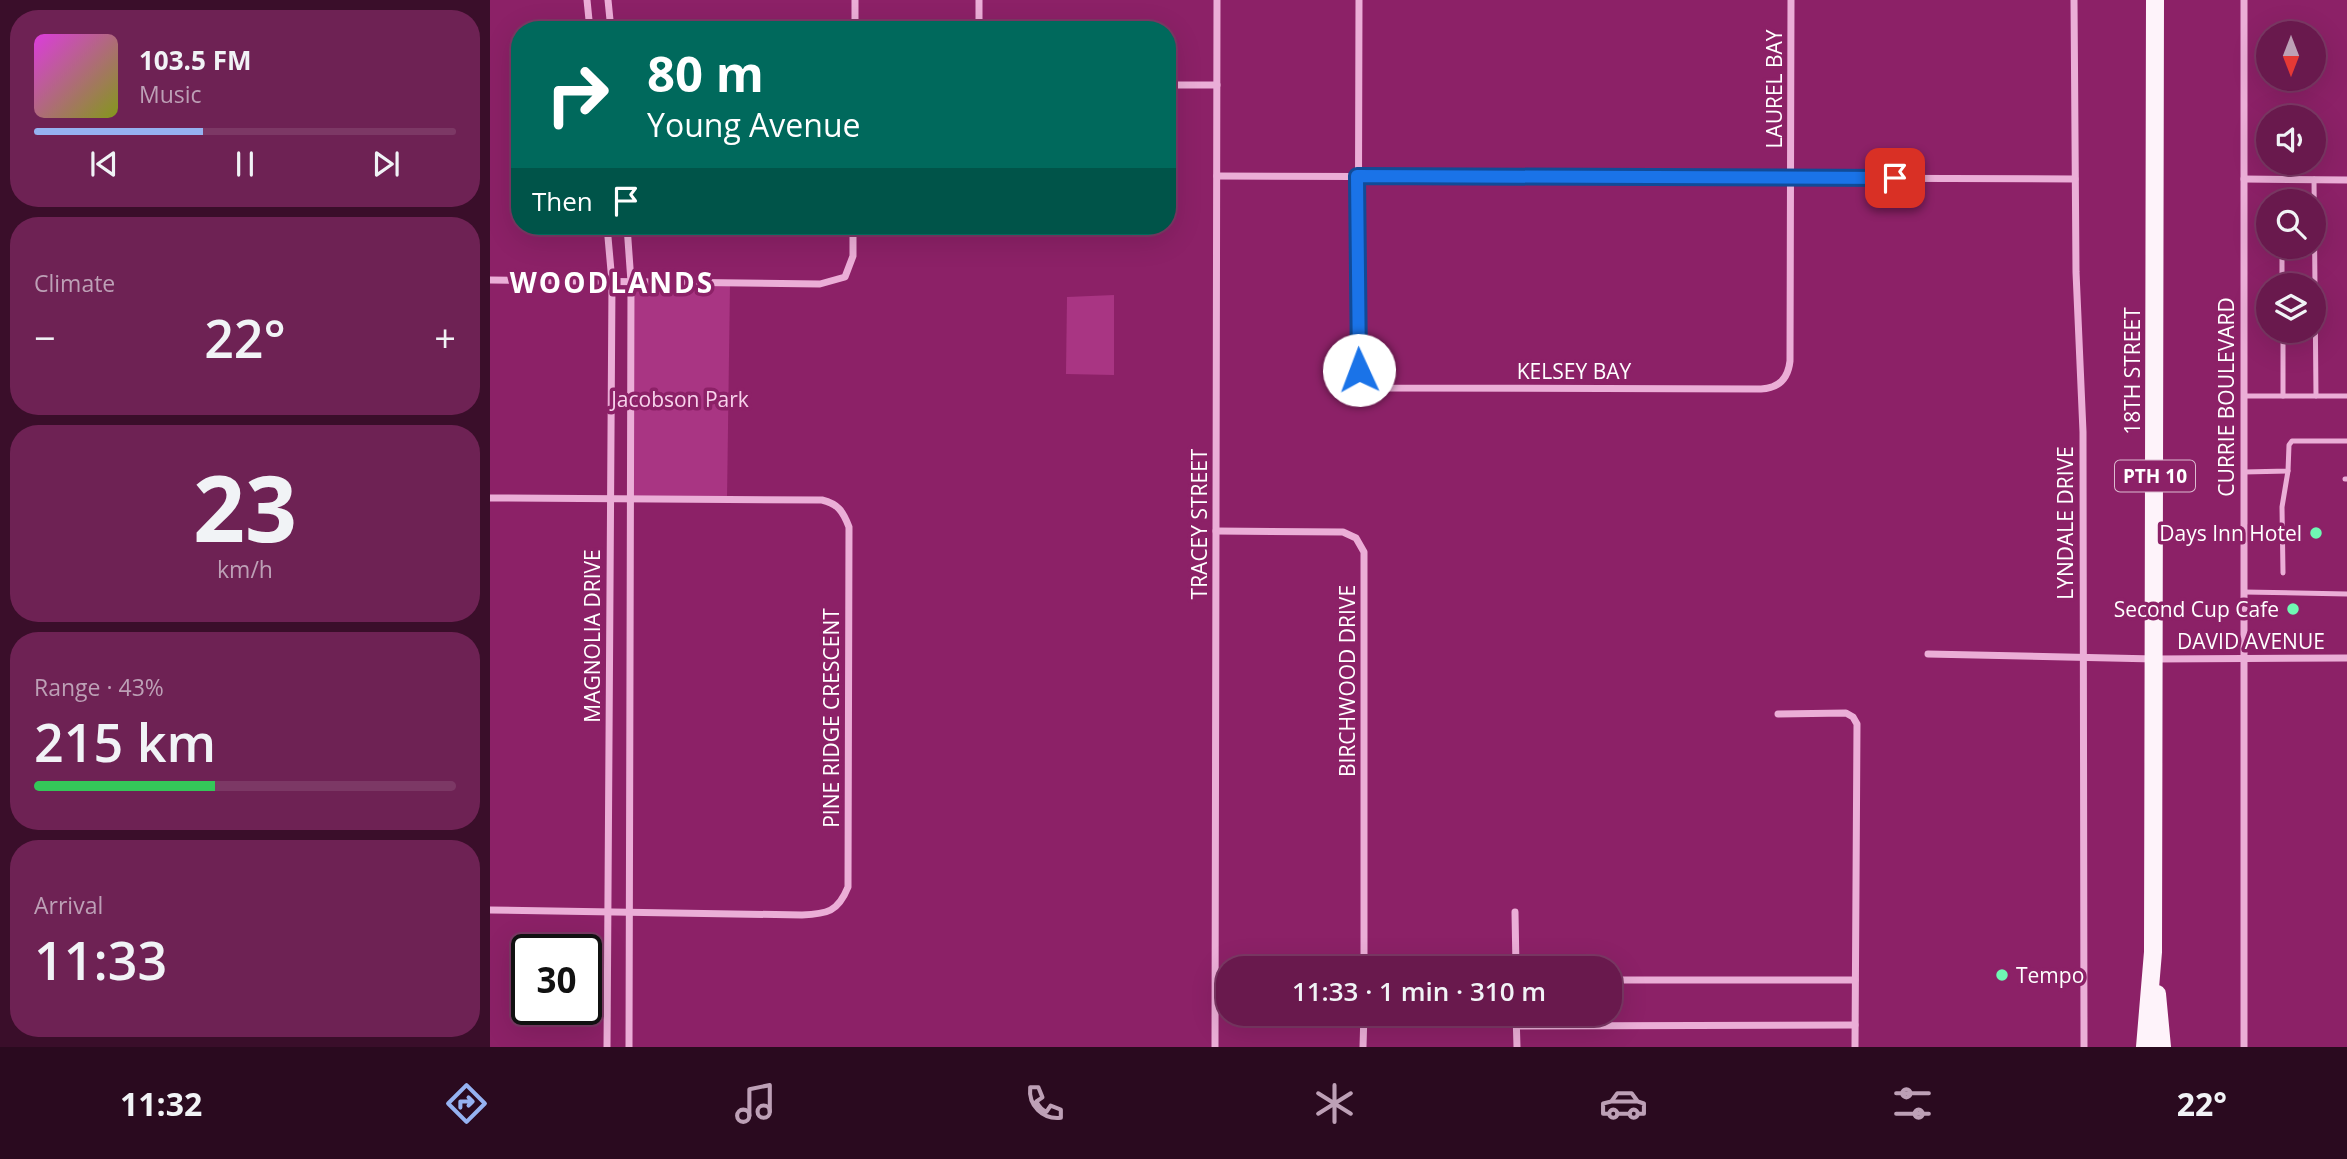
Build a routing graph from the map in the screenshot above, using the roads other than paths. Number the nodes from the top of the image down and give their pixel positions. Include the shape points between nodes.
1 (587, 0) edge
2 (608, 0) edge
3 (855, 0) edge
4 (979, 0) edge
5 (1217, 0) edge
6 (1359, 0) edge
7 (1791, 0) edge
8 (2074, 0) edge
9 (2155, 0) edge
10 (2244, 0) edge
11 (589, 21) edge
12 (610, 21) edge
13 (855, 21) edge
14 (979, 21) edge
15 (1176, 85) edge
16 (1217, 85) junction
17 (1217, 176) junction
18 (1357, 176) junction
19 (1791, 178) junction
20 (2075, 179) junction
21 (2244, 179) junction
22 (2314, 179) junction
23 (2347, 180) edge
24 (2314, 189) edge
25 (608, 235) edge
26 (628, 235) edge
27 (853, 235) edge
28 (2315, 259) edge
29 (490, 280) edge
30 (612, 282) junction
31 (631, 282) junction
32 (2283, 343) edge
33 (2244, 396) junction
34 (2283, 396) junction
35 (2316, 396) junction
36 (2347, 396) edge
37 (2347, 442) edge
38 (2288, 471) junction
39 (2244, 472) junction
40 (490, 498) edge
41 (610, 498) junction
42 (630, 498) junction
43 (1216, 531) junction
44 (2283, 573) dead end
45 (2244, 592) junction
46 (2347, 594) edge
47 (1928, 654) dead end
48 (2083, 657) junction
49 (2155, 659) junction
50 (2244, 659) junction
51 (2347, 659) edge
52 (1778, 714) dead end
53 (490, 911) edge
54 (607, 911) junction
55 (629, 912) junction
56 (1515, 912) dead end
57 (2153, 952) junction
58 (1364, 956) edge
59 (1516, 956) edge
60 (1622, 980) edge
61 (1855, 981) junction
62 (1855, 1025) junction
63 (1364, 1026) edge
64 (1516, 1026) edge
65 (1622, 1026) edge
66 (607, 1047) edge
67 (629, 1047) edge
68 (1215, 1047) edge
69 (1363, 1047) edge
70 (1517, 1047) edge
71 (1855, 1047) edge
72 (2084, 1047) edge
73 (2145, 1047) edge
74 (2162, 1047) edge
75 (2244, 1047) edge

1 - 11 street
2 - 12 street
3 - 13 street
4 - 14 street
5 - 16 street, TRACEY STREET
6 - 18 street
7 - 19 street, LAUREL BAY
8 - 20 street, LYNDALE DRIVE
9 - 49 main road, 18TH STREET / PTH 10
10 - 21 street, CURRIE BOULEVARD
15 - 16 street
16 - 17 street, TRACEY STREET
17 - 18 street
17 - 43 street, TRACEY STREET
18 - 19 street
18 - 19 street, KELSEY BAY via 1358,363 1361,376 1371,384 1386,388 1761,390 1782,382 1790,361
19 - 20 street
20 - 48 street, LYNDALE DRIVE via 2083,432
21 - 22 street
21 - 33 street, CURRIE BOULEVARD
22 - 23 street
22 - 24 lane
25 - 30 street, MAGNOLIA DRIVE
26 - 31 street, MAGNOLIA DRIVE
27 - 31 street via 853,256 845,277 820,284
28 - 35 lane
29 - 30 street
30 - 31 street
30 - 41 street, MAGNOLIA DRIVE
31 - 42 street, MAGNOLIA DRIVE
32 - 34 lane
33 - 34 lane
33 - 39 street, CURRIE BOULEVARD
34 - 35 lane
35 - 36 lane
37 - 38 lane via 2292,442
38 - 39 lane
38 - 44 lane via 2282,507
39 - 45 street, CURRIE BOULEVARD
40 - 41 street
41 - 42 street
41 - 54 street, MAGNOLIA DRIVE
42 - 55 street, MAGNOLIA DRIVE
42 - 55 street, PINE RIDGE CRESCENT via 835,503 849,527 849,554 848,887 844,899 822,914
43 - 58 street, BIRCHWOOD DRIVE via 1343,532 1356,538 1364,552
43 - 68 street, TRACEY STREET
45 - 46 lane
45 - 50 street, CURRIE BOULEVARD
47 - 48 street, DAVID AVENUE
48 - 49 street, DAVID AVENUE
48 - 72 street, LYNDALE DRIVE
49 - 50 street, DAVID AVENUE
49 - 57 main road, 18TH STREET / PTH 10
50 - 51 street, DAVID AVENUE
50 - 75 street, CURRIE BOULEVARD
52 - 61 street via 1846,713 1857,724
53 - 54 street, PINE RIDGE CRESCENT
54 - 55 street, PINE RIDGE CRESCENT
54 - 66 street, MAGNOLIA DRIVE
55 - 67 street, MAGNOLIA DRIVE
56 - 59 street
57 - 73 main road, 18TH STREET / PTH 10
57 - 74 main road, 18TH STREET / PTH 10
60 - 61 street
61 - 62 street
62 - 65 street
62 - 71 street
63 - 69 street
64 - 70 street

